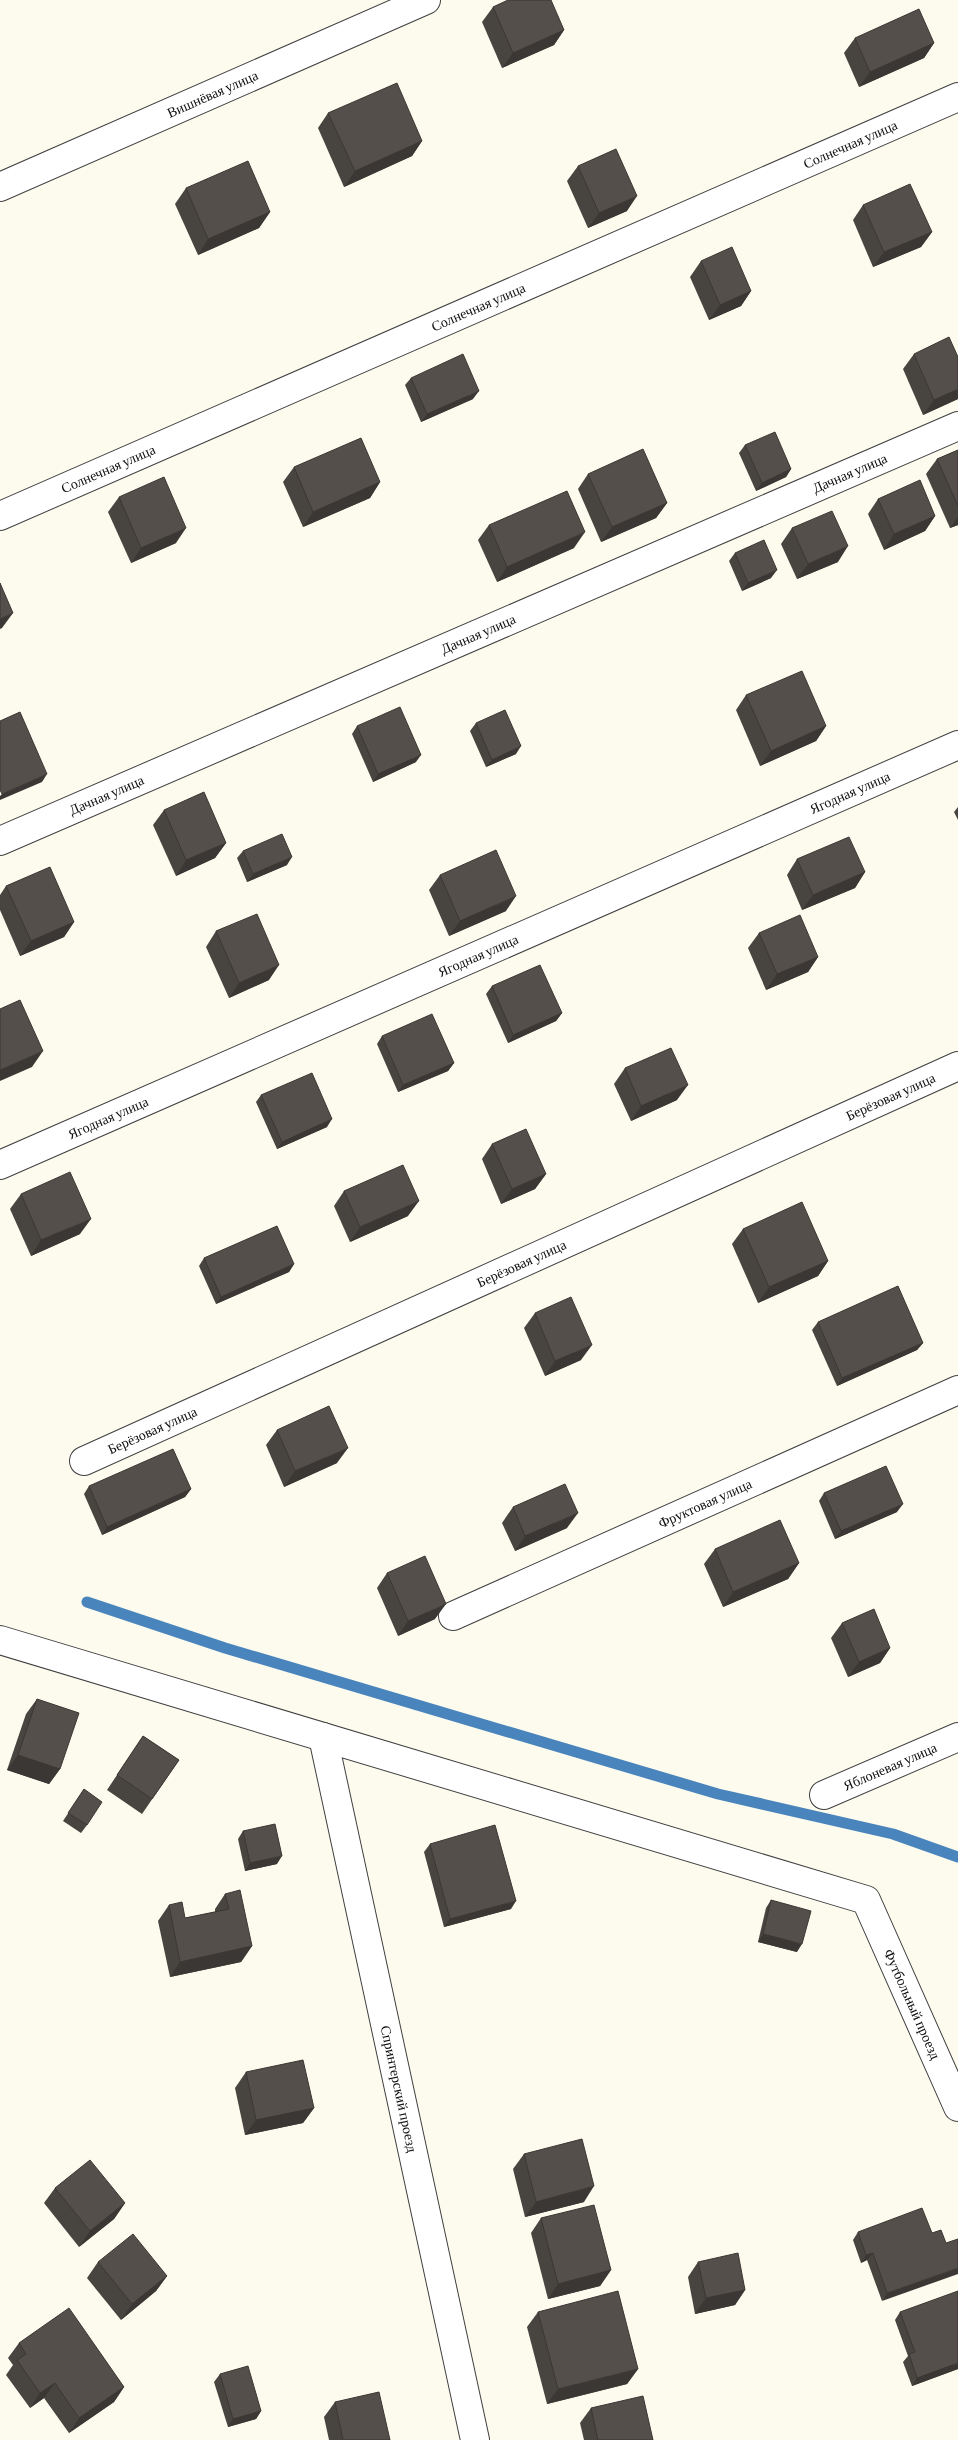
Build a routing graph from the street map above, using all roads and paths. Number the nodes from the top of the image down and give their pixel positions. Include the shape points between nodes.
1 (426, 0) edge
2 (958, 97) edge
3 (0, 187) edge
4 (958, 426) edge
5 (0, 516) edge
6 (958, 745) edge
7 (0, 842) edge
8 (958, 1066) edge
9 (0, 1165) edge
10 (958, 1390) edge
11 (84, 1461) dead end
12 (453, 1616) dead end
13 (0, 1640) edge
14 (323, 1737) junction
15 (958, 1737) edge
16 (824, 1795) dead end
17 (958, 2107) edge
18 (475, 2440) edge

1 - 3 street, Вишнёвая улица
2 - 5 street, Солнечная улица
4 - 7 street, Дачная улица
6 - 9 street, Ягодная улица
8 - 11 street, Берёзовая улица
10 - 12 street, Фруктовая улица
13 - 14 street
14 - 17 street, Футбольный проезд via 866,1900
14 - 18 street, Спринтерский проезд
15 - 16 street, Яблоневая улица

